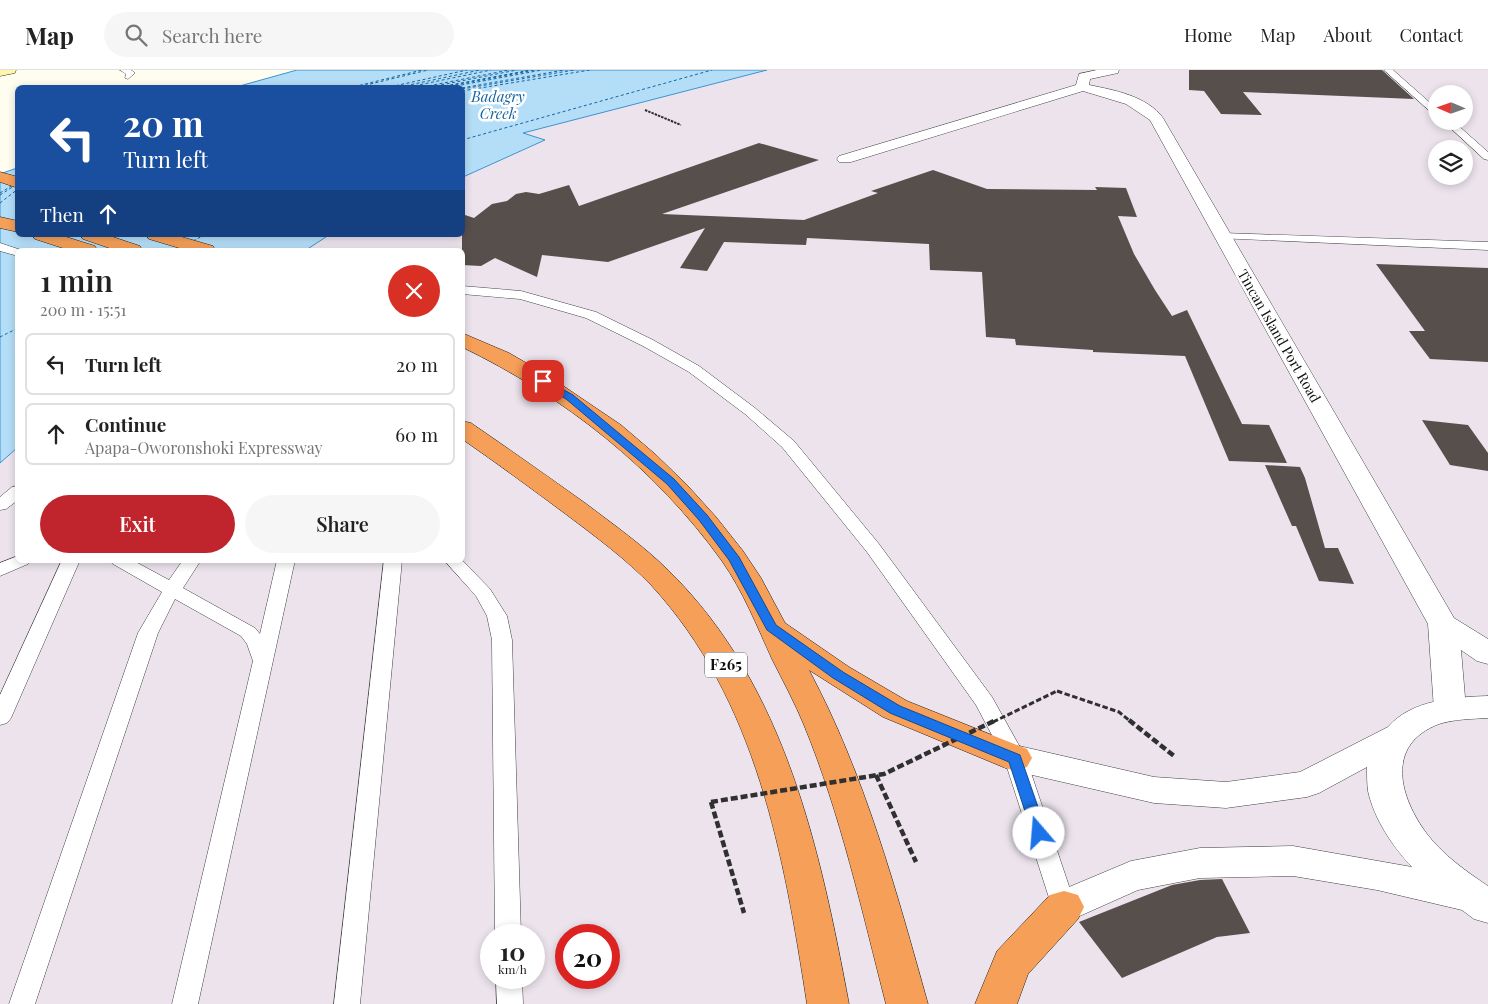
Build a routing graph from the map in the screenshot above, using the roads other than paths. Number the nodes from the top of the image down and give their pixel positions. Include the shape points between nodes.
1 (10, 70) edge
2 (1113, 70) edge
3 (1388, 70) edge
4 (0, 72) edge
5 (1082, 87) junction
6 (1428, 105) edge
7 (1457, 130) edge
8 (1488, 157) edge
9 (845, 159) dead end
10 (0, 177) edge
11 (15, 181) edge
12 (0, 190) edge
13 (15, 194) edge
14 (0, 207) edge
15 (15, 211) edge
16 (0, 222) edge
17 (15, 226) edge
18 (1222, 236) junction
19 (47, 237) edge
20 (95, 237) edge
21 (162, 237) edge
22 (203, 237) edge
23 (1488, 246) edge
24 (0, 247) edge
25 (82, 248) edge
26 (127, 248) edge
27 (199, 248) edge
28 (217, 248) edge
29 (15, 252) edge
30 (465, 290) edge
31 (467, 341) edge
32 (465, 430) edge
33 (15, 493) edge
34 (0, 505) edge
35 (15, 563) edge
36 (70, 563) edge
37 (124, 563) edge
38 (190, 563) edge
39 (285, 563) edge
40 (393, 563) edge
41 (456, 563) edge
42 (0, 570) edge
43 (172, 590) junction
44 (1443, 624) junction
45 (772, 628) junction
46 (1488, 654) edge
47 (263, 661) junction
48 (1488, 707) edge
49 (1450, 709) junction
50 (0, 718) edge
51 (1395, 737) junction
52 (1015, 758) junction
53 (1479, 901) edge
54 (1064, 907) junction
55 (508, 924) edge
56 (509, 989) edge
57 (22, 1004) edge
58 (185, 1004) edge
59 (347, 1004) edge
60 (510, 1004) edge
61 (828, 1004) edge
62 (907, 1004) edge
63 (996, 1004) edge

1 - 4 main road
2 - 5 street via 1084,77
3 - 6 lane
5 - 9 street
5 - 18 street, Tincan Island Port Road via 1130,100 1156,118
7 - 8 lane
10 - 11 highway
12 - 13 highway
14 - 15 highway
16 - 17 highway
18 - 23 lane
18 - 44 street, Tincan Island Port Road
19 - 25 highway
20 - 26 highway
21 - 27 highway
22 - 28 highway via 210,239
24 - 29 lane
30 - 52 lane via 522,295 591,315 694,369 750,410 788,444 873,548 985,702
31 - 45 highway via 569,397 671,482 734,559
32 - 61 highway, F265 via 618,540 671,589 716,648 756,718 783,789 808,888
33 - 34 lane
35 - 42 lane
36 - 50 lane
37 - 43 lane
38 - 43 lane
39 - 47 lane
40 - 59 lane
41 - 55 lane via 484,593 497,616 502,640
43 - 47 lane via 248,632
43 - 57 lane via 148,633
44 - 46 street, Tincan Island Port Road
44 - 49 street, Tincan Island Port Road
45 - 52 highway via 838,675 895,709
45 - 62 highway via 821,727 865,848
47 - 58 lane
48 - 49 street
49 - 51 street via 1427,714
51 - 52 street via 1306,784 1226,795 1154,790
51 - 53 street via 1386,754 1384,774 1387,796 1394,813 1415,846 1440,871
52 - 54 lane
53 - 54 street via 1377,874 1293,861 1200,863 1131,876
54 - 63 highway via 1011,964
56 - 60 lane

